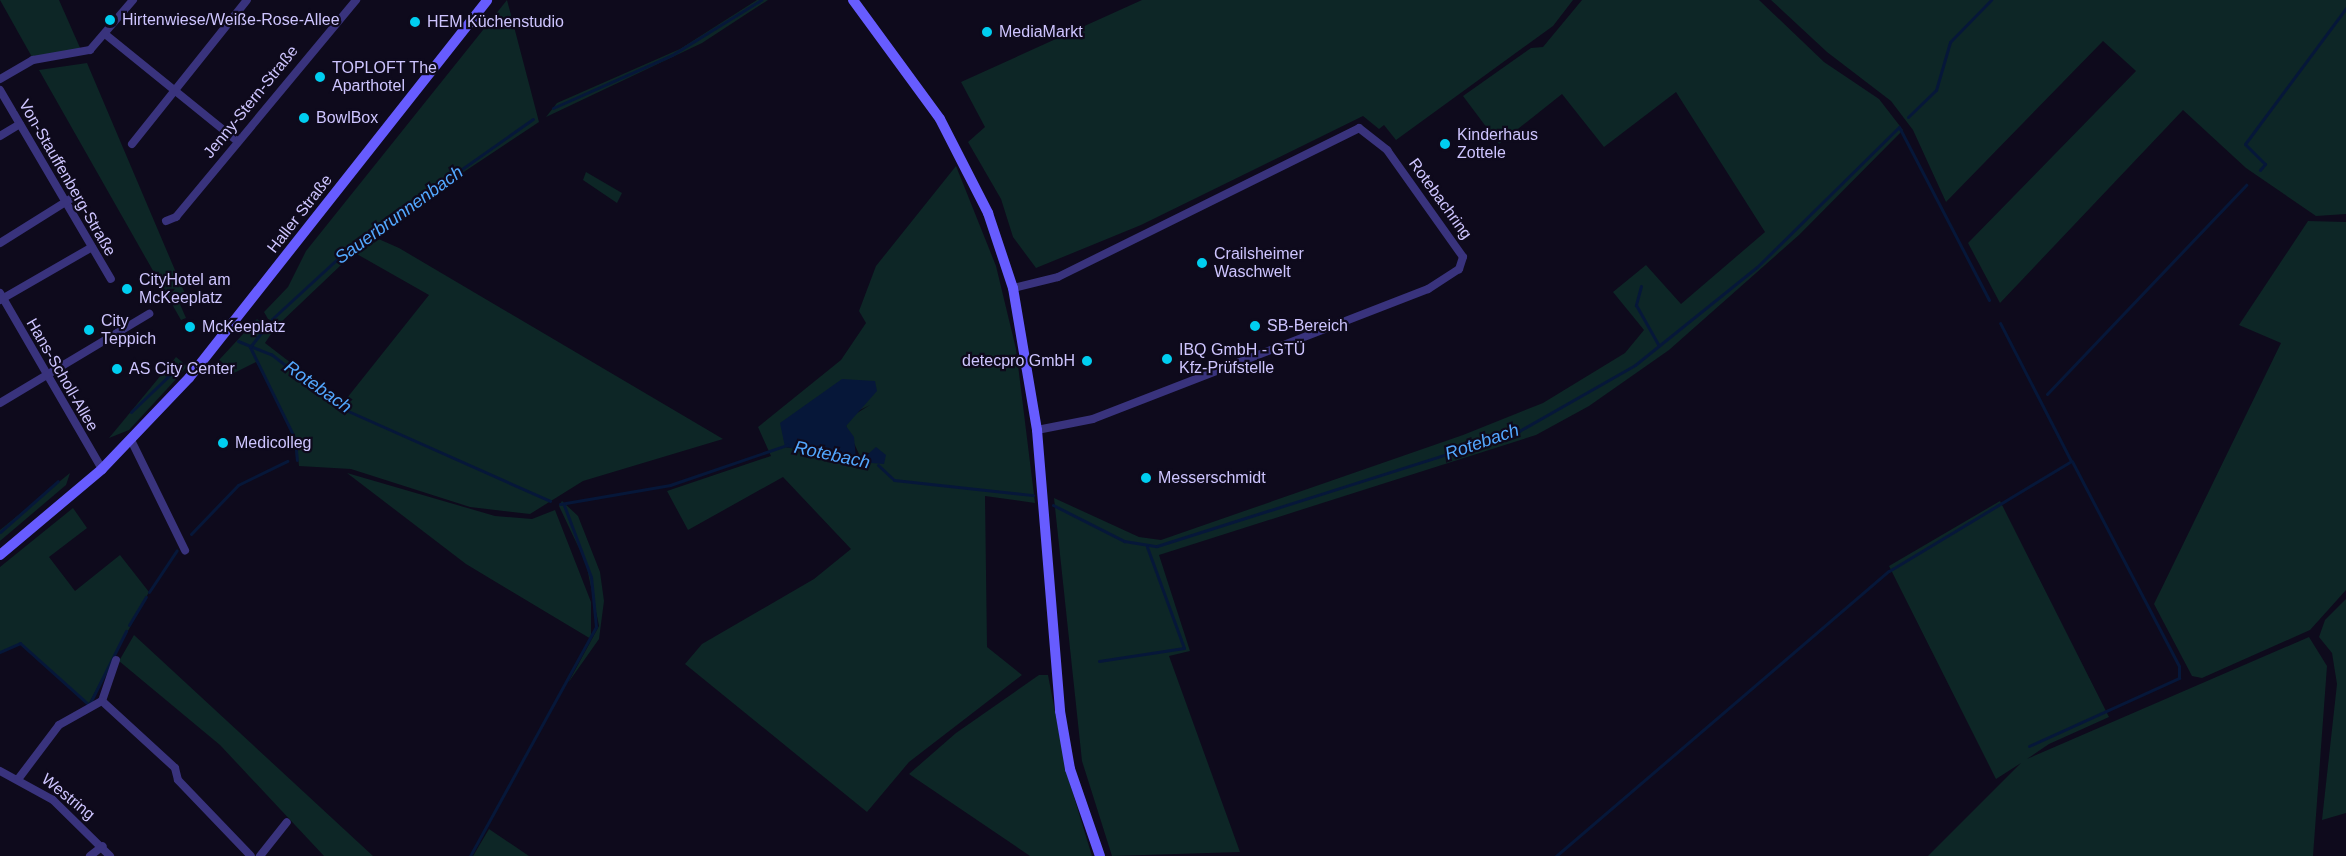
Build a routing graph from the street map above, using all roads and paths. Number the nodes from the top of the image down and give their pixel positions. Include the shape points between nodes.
1 (133, 0) edge
2 (246, 0) edge
3 (356, 0) edge
4 (487, 0) edge
5 (853, 0) edge
6 (105, 34) junction
7 (0, 79) edge
8 (0, 90) edge
9 (174, 91) junction
10 (20, 124) junction
11 (0, 136) edge
12 (237, 141) junction
13 (132, 144) dead end
14 (69, 201) junction
15 (166, 221) dead end
16 (0, 243) edge
17 (92, 247) junction
18 (111, 279) dead end
19 (1013, 288) junction
20 (1, 297) edge
21 (149, 314) dead end
22 (47, 375) junction
23 (0, 403) edge
24 (1037, 430) junction
25 (131, 441) junction
26 (102, 469) junction
27 (185, 550) dead end
28 (0, 555) edge
29 (116, 660) dead end
30 (102, 701) junction
31 (0, 771) edge
32 (19, 778) junction
33 (287, 822) dead end
34 (103, 846) junction
35 (90, 856) edge
36 (110, 856) edge
37 (251, 856) edge
38 (260, 856) edge
39 (1100, 856) edge

1 - 6 street
2 - 9 street
3 - 12 street, Jenny-Stern-Straße
4 - 25 main road, Haller Straße via 232,325
5 - 19 main road via 940,119 988,213
6 - 7 street via 76,57 33,60
6 - 9 street
8 - 10 street, Von-Stauffenberg-Straße
9 - 12 street
9 - 13 street
10 - 11 street
10 - 14 street, Von-Stauffenberg-Straße
12 - 15 street, Jenny-Stern-Straße via 176,217
14 - 16 street
14 - 17 street, Von-Stauffenberg-Straße
17 - 18 street, Von-Stauffenberg-Straße
17 - 20 street
19 - 24 main road
19 - 24 street, Rotebachring via 1058,276 1359,128 1387,150 1463,257 1459,268 1428,289 1103,416
20 - 22 street, Hans-Scholl-Allee
21 - 22 street
22 - 23 street
22 - 26 street, Hans-Scholl-Allee
24 - 39 main road via 1060,711 1070,770
25 - 26 main road, Haller Straße
25 - 27 street
26 - 28 main road, Haller Straße
29 - 30 street
30 - 32 street via 59,725
30 - 37 street via 176,768 178,780
31 - 32 street, Westring
32 - 34 street, Westring via 66,810
33 - 38 street
34 - 35 street
34 - 36 street, Westring

